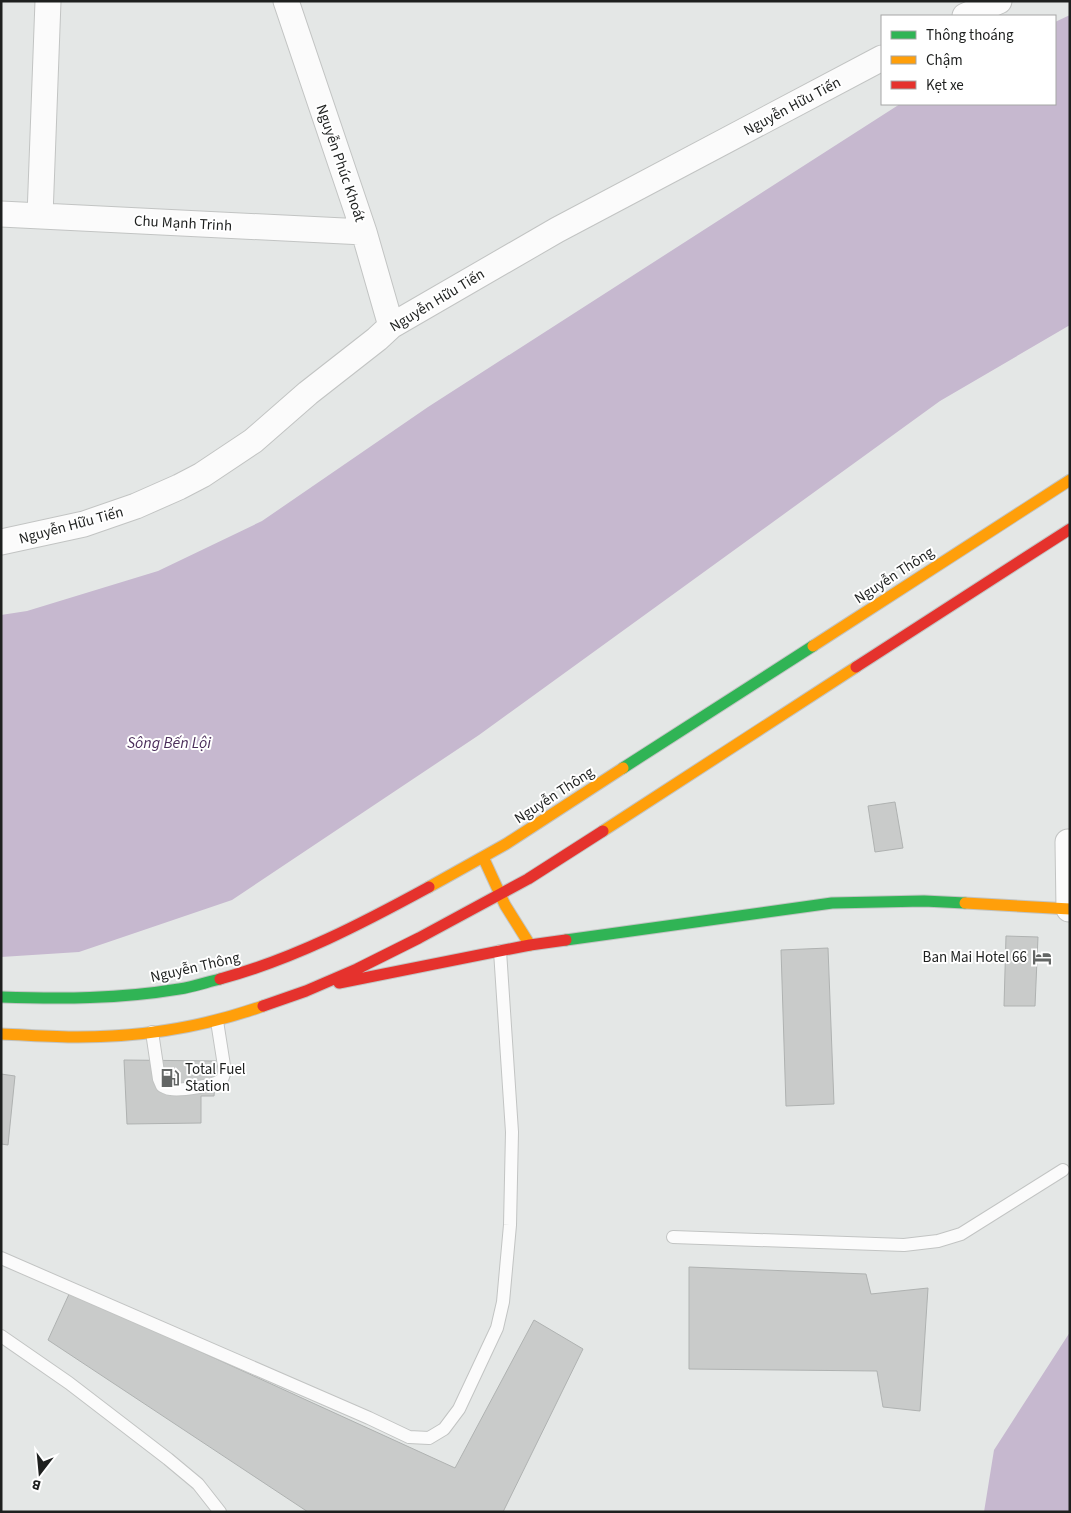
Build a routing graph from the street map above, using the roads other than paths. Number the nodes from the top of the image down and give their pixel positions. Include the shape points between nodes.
1 (48, 1) edge
2 (286, 1) edge
3 (1000, 1) edge
4 (967, 15) edge
5 (881, 59) edge
6 (1, 214) edge
7 (40, 216) junction
8 (364, 232) junction
9 (391, 326) junction
10 (1070, 480) edge
11 (1070, 530) edge
12 (1, 542) edge
13 (1068, 842) dead end
14 (483, 857) junction
15 (500, 895) junction
16 (1069, 909) edge
17 (530, 945) junction
18 (500, 951) junction
19 (306, 990) junction
20 (1, 997) edge
21 (217, 1020) junction
22 (152, 1032) junction
23 (1, 1034) edge
24 (1063, 1170) dead end
25 (673, 1237) dead end
26 (1, 1258) edge
27 (1, 1336) edge
28 (220, 1512) edge

1 - 7 street
2 - 8 street, Nguyễn Phúc Khoát
3 - 4 street
5 - 9 street, Nguyễn Hữu Tiến via 557,230
6 - 7 street, Chu Mạnh Trinh
7 - 8 street, Chu Mạnh Trinh
8 - 9 street, Nguyễn Phúc Khoát
9 - 12 street, Nguyễn Hữu Tiến via 253,441 202,475 136,506 84,524
10 - 14 main road, Nguyễn Thông
11 - 15 main road
13 - 16 street
14 - 15 main road
14 - 20 main road, Nguyễn Thông via 336,935 234,975 181,989 128,996 75,999
15 - 17 main road
15 - 19 main road via 357,969
16 - 17 main road via 924,901 832,903
17 - 18 main road
18 - 19 main road
18 - 26 lane via 512,1132 504,1302 486,1352 459,1409 444,1429 429,1438 409,1437
19 - 21 main road
21 - 22 main road
21 - 22 lane via 225,1072 223,1079 209,1085 180,1089 162,1086
22 - 23 main road via 78,1037
24 - 25 lane via 961,1234 938,1241 904,1245
27 - 28 lane via 168,1459 198,1484

